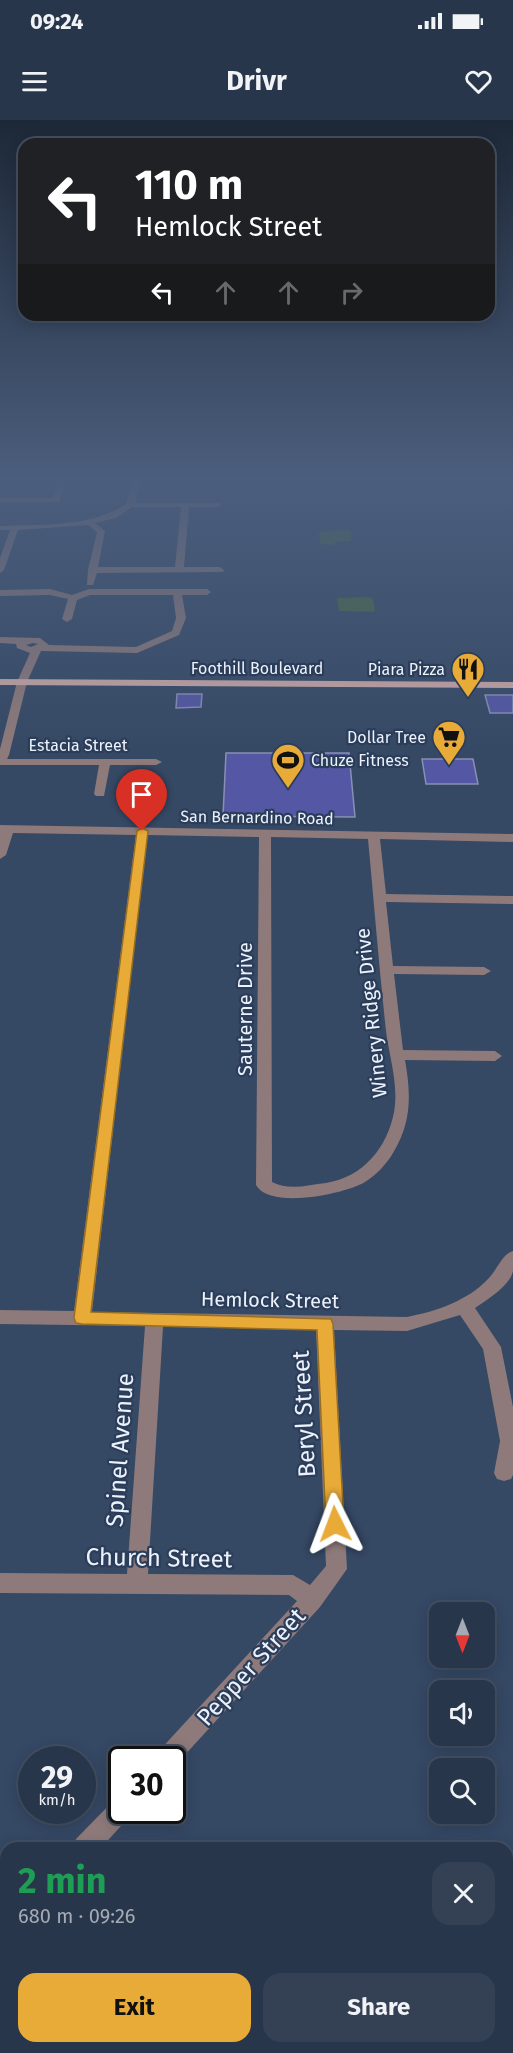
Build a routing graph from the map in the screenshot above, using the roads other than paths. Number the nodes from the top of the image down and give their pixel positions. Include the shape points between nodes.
1 (92, 570) edge
2 (90, 583) dead end
3 (177, 592) junction
4 (207, 592) dead end
5 (0, 593) edge
6 (73, 598) junction
7 (67, 619) dead end
8 (0, 640) edge
9 (32, 647) junction
10 (0, 650) edge
11 (0, 676) edge
12 (513, 676) edge
13 (23, 678) junction
14 (0, 682) edge
15 (513, 685) edge
16 (0, 760) edge
17 (105, 762) junction
18 (156, 762) dead end
19 (100, 794) dead end
20 (4, 829) edge
21 (142, 831) junction
22 (265, 834) junction
23 (374, 836) junction
24 (513, 838) edge
25 (0, 855) edge
26 (380, 898) junction
27 (513, 900) edge
28 (386, 970) junction
29 (483, 971) dead end
30 (396, 1055) junction
31 (495, 1056) dead end
32 (264, 1185) joint
33 (513, 1257) edge
34 (465, 1308) junction
35 (0, 1317) edge
36 (82, 1318) junction
37 (154, 1320) junction
38 (325, 1324) junction
39 (504, 1473) dead end
40 (136, 1582) junction
41 (0, 1583) edge
42 (312, 1600) junction
43 (179, 1746) edge
44 (108, 1823) edge
45 (91, 1842) edge

1 - 2 street
3 - 4 street
3 - 6 street via 89,592
3 - 9 street via 181,618 176,633 137,650
5 - 6 street via 50,592
6 - 7 street
8 - 9 street
9 - 10 street
9 - 13 street
11 - 13 main road, Foothill Boulevard
12 - 13 main road, Foothill Boulevard
13 - 14 main road, Foothill Boulevard
13 - 15 main road, Foothill Boulevard
13 - 16 street
16 - 17 street, Estacia Street
17 - 18 street, Estacia Street
17 - 19 street
20 - 21 street, San Bernardino Road
20 - 25 street
21 - 22 street, San Bernardino Road
21 - 36 street
22 - 23 street, San Bernardino Road
22 - 32 street, Sauterne Drive
23 - 24 street, San Bernardino Road
23 - 26 street, Winery Ridge Drive
26 - 27 street
26 - 28 street, Winery Ridge Drive
28 - 29 street
28 - 30 street, Winery Ridge Drive
30 - 31 street
30 - 32 street, Winery Ridge Drive via 403,1109 386,1155 364,1176 335,1187 277,1193
33 - 34 street, Hemlock Street via 495,1284
34 - 38 street, Hemlock Street via 406,1324
34 - 39 street via 492,1347 510,1441
35 - 36 street, Hemlock Street
36 - 37 street, Hemlock Street
37 - 38 street, Hemlock Street
37 - 40 street, Spinel Avenue
38 - 42 street, Beryl Street via 337,1569
40 - 41 street, Church Street
40 - 42 street, Church Street via 293,1585
42 - 43 street, Pepper Street
44 - 45 street

